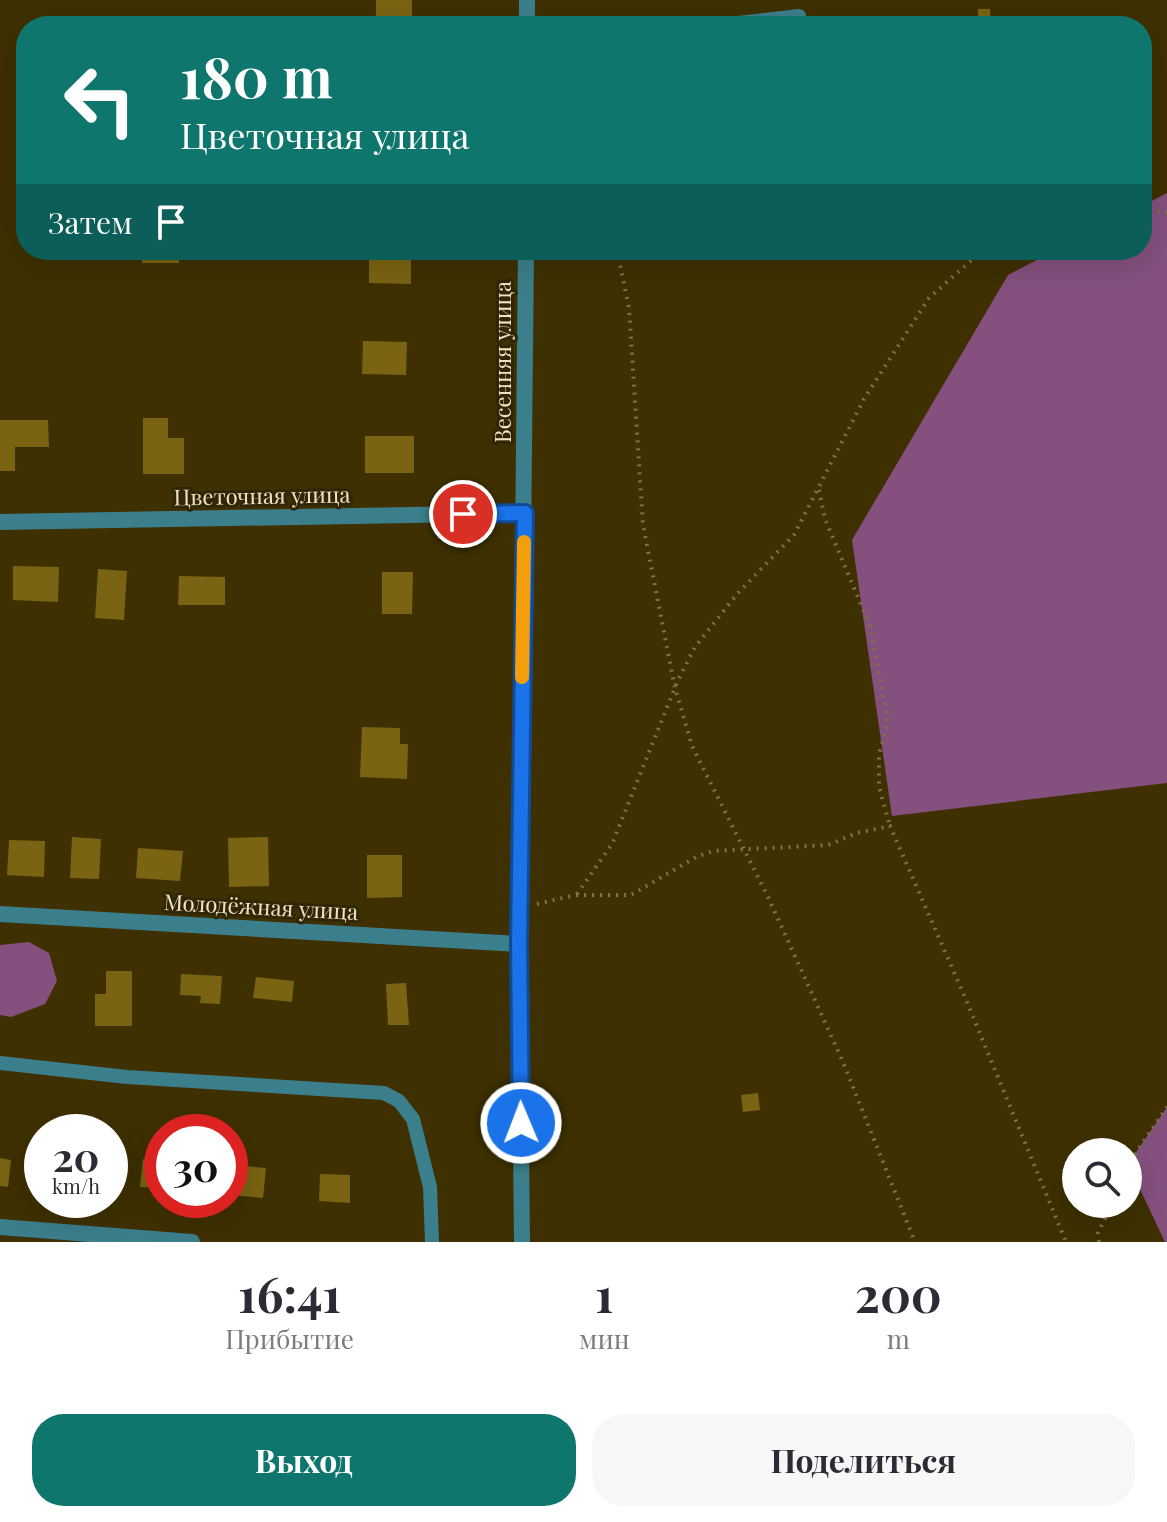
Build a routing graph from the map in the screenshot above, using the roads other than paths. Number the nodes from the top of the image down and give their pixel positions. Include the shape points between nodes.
1 (526, 260) edge
2 (525, 513) junction
3 (0, 522) edge
4 (0, 914) edge
5 (519, 944) junction
6 (0, 1063) edge
7 (0, 1227) edge
8 (192, 1242) edge
9 (432, 1242) edge
10 (522, 1242) edge

1 - 2 street, Весенняя улица
2 - 3 street, Цветочная улица
2 - 5 street, Весенняя улица
4 - 5 street, Молодёжная улица
5 - 10 street, Весенняя улица
6 - 9 lane via 127,1077 384,1093 399,1101 413,1119 430,1187
7 - 8 street

